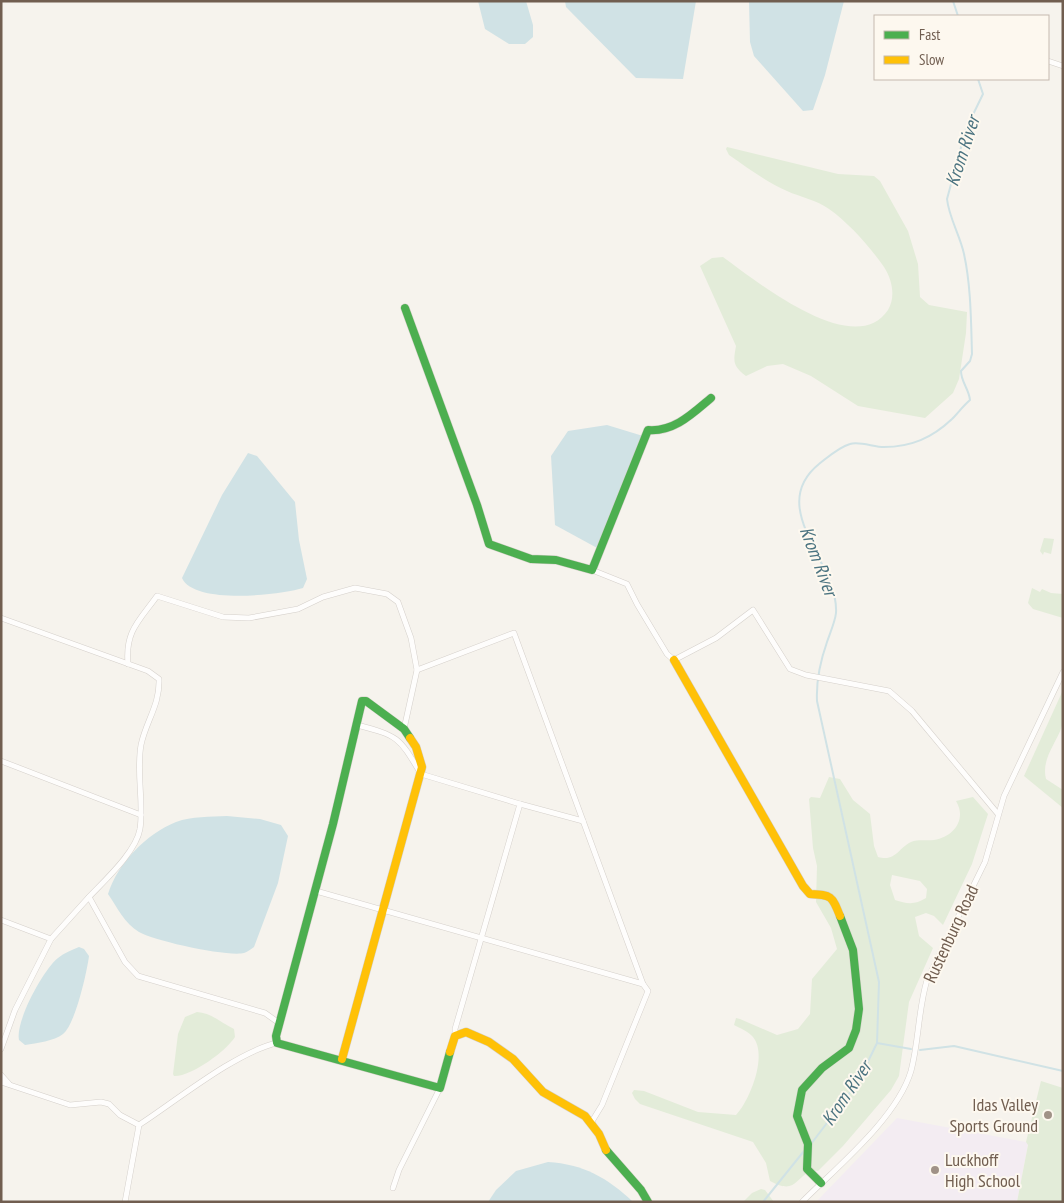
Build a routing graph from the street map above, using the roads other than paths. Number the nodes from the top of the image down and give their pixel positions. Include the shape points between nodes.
1 (1049, 61) edge
2 (1063, 66) edge
3 (405, 308) dead end
4 (711, 398) dead end
5 (592, 570) junction
6 (1, 618) edge
7 (674, 660) junction
8 (128, 664) junction
9 (417, 670) junction
10 (1063, 672) edge
11 (357, 725) junction
12 (404, 729) junction
13 (1, 761) edge
14 (421, 774) junction
15 (520, 804) junction
16 (998, 814) junction
17 (141, 815) junction
18 (583, 821) junction
19 (316, 891) junction
20 (89, 896) junction
21 (384, 909) junction
22 (1, 920) edge
23 (481, 938) junction
24 (51, 939) junction
25 (643, 984) junction
26 (279, 1023) junction
27 (456, 1036) junction
28 (277, 1043) junction
29 (1, 1049) edge
30 (342, 1059) junction
31 (1, 1075) edge
32 (1, 1082) edge
33 (9, 1085) junction
34 (440, 1088) junction
35 (591, 1122) junction
36 (140, 1125) junction
37 (821, 1183) junction
38 (393, 1188) dead end
39 (124, 1202) edge
40 (648, 1202) edge
41 (802, 1202) edge

1 - 2 street
3 - 5 street via 489,544 531,559 556,560
4 - 5 street via 690,417 657,432 648,430
5 - 7 street via 627,584
6 - 8 street
7 - 16 street via 716,638 753,610 790,668 806,675 889,691 912,711
7 - 37 street via 803,886 810,894 827,895 833,899 853,950 859,1009 852,1043 809,1080 797,1108 799,1125 808,1144 807,1169
8 - 9 street via 129,638 136,622 157,596 223,617 249,618 298,609 322,597 355,588 388,594 398,602
8 - 17 street via 148,670 159,679 160,696 142,744 138,773
9 - 12 street
9 - 18 street via 514,633
10 - 16 street, Rustenburg Road
11 - 12 street via 362,701 366,701
11 - 14 street via 385,732 402,743
11 - 19 street
12 - 14 street via 420,758
13 - 17 street
14 - 15 street
14 - 21 street
15 - 18 street
15 - 23 street
16 - 37 street, Rustenburg Road via 984,862 927,980 911,1070 904,1088 894,1107
17 - 20 street via 136,838 122,861
18 - 25 street
19 - 21 street
19 - 26 street
20 - 24 street
20 - 26 street via 125,962 138,976 265,1013
21 - 23 street
21 - 30 street
22 - 24 street
23 - 25 street
23 - 27 street via 455,1029
24 - 29 street via 15,1010
25 - 35 street via 648,991 602,1105
26 - 28 street
27 - 34 street
27 - 35 street via 466,1032 489,1042 513,1059 543,1092 579,1111
28 - 30 street
28 - 36 street via 236,1060
30 - 34 street
31 - 33 street
32 - 33 street
33 - 36 street via 70,1105 109,1104 120,1115
34 - 38 street
35 - 40 street via 607,1153
36 - 39 street
37 - 41 street, Rustenburg Road

